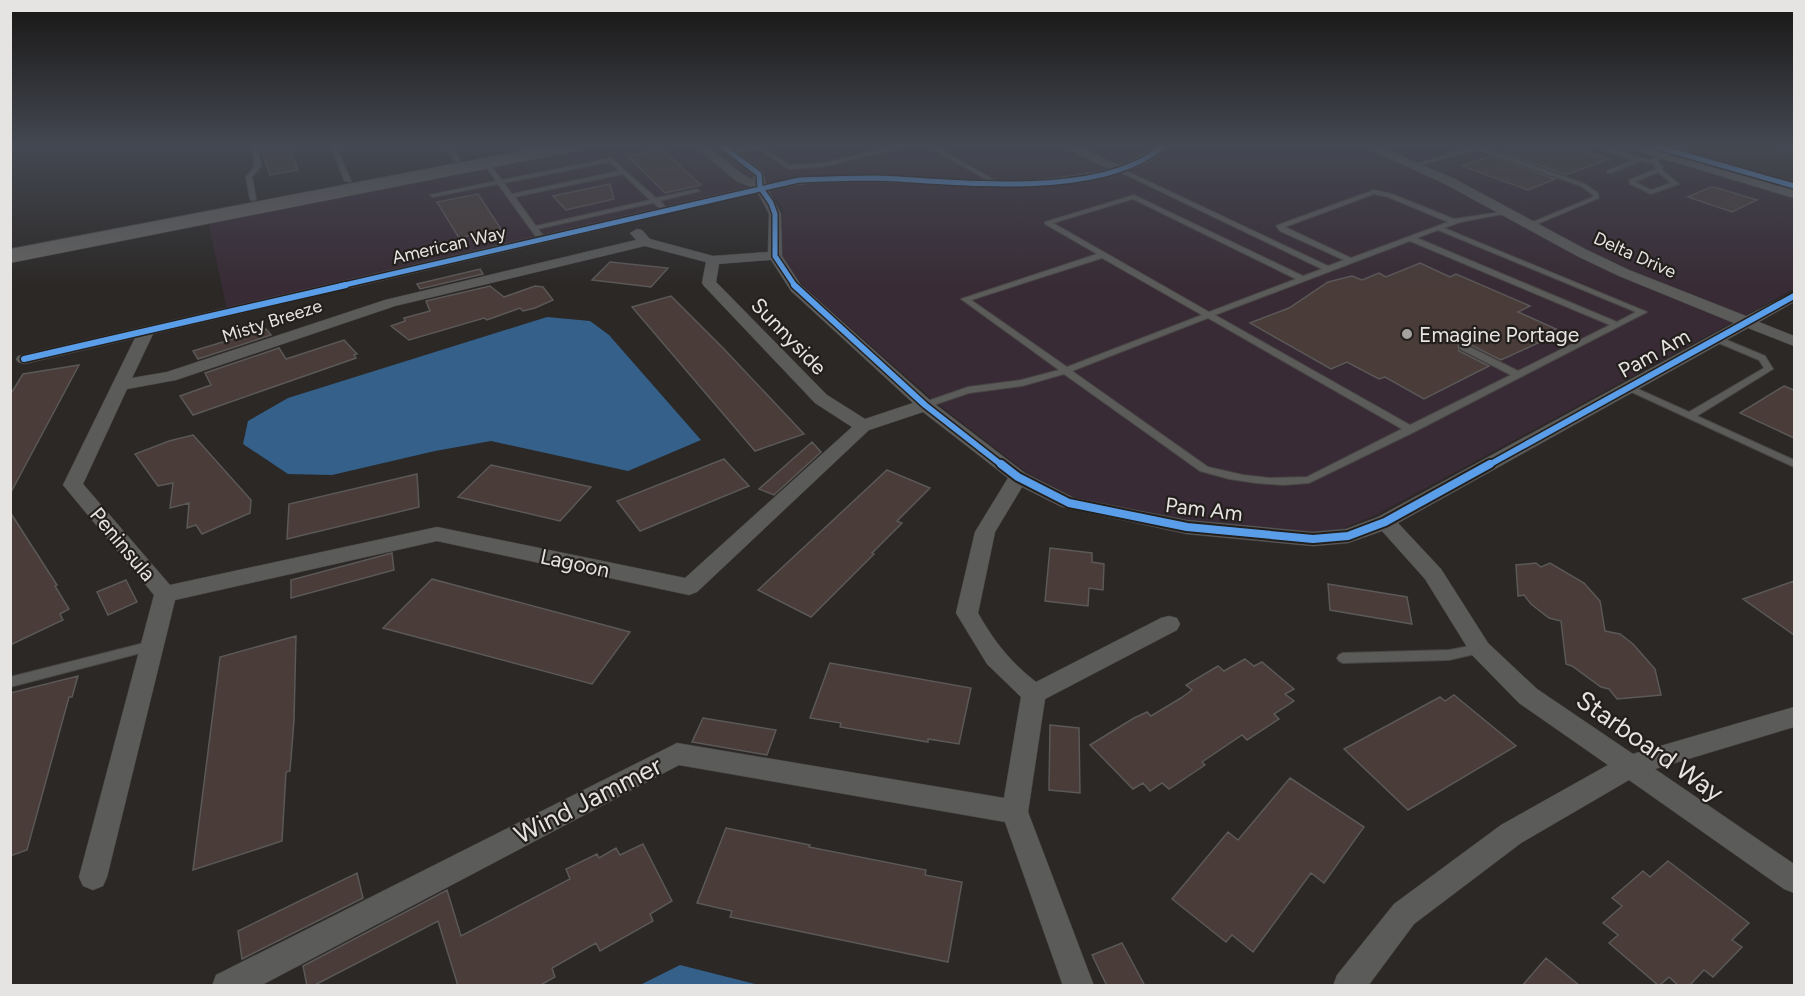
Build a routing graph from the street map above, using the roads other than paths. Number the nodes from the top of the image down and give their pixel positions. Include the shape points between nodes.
1 (253, 192) edge
2 (288, 192) edge
3 (339, 192) edge
4 (446, 192) edge
5 (507, 192) edge
6 (527, 192) edge
7 (646, 192) edge
8 (693, 192) edge
9 (729, 192) edge
10 (764, 192) edge
11 (1140, 192) edge
12 (1168, 192) edge
13 (1373, 192) edge
14 (1377, 192) edge
15 (1468, 192) edge
16 (1594, 192) edge
17 (433, 195) dead end
18 (510, 196) junction
19 (1134, 197) junction
20 (254, 199) junction
21 (659, 205) junction
22 (1506, 212) junction
23 (626, 219) junction
24 (1454, 222) junction
25 (1530, 225) junction
26 (1438, 228) junction
27 (538, 233) junction
28 (1410, 238) junction
29 (645, 242) junction
30 (10, 245) edge
31 (1103, 255) junction
32 (10, 256) edge
33 (775, 256) junction
34 (713, 260) junction
35 (1351, 261) junction
36 (1328, 269) junction
37 (1303, 279) junction
38 (1794, 296) edge
39 (1209, 315) junction
40 (1747, 322) junction
41 (1617, 325) junction
42 (147, 330) junction
43 (1717, 339) junction
44 (1794, 341) edge
45 (1463, 347) dead end
46 (24, 358) dead end
47 (1067, 370) junction
48 (1519, 375) junction
49 (122, 385) junction
50 (1628, 388) junction
51 (925, 405) junction
52 (1690, 416) junction
53 (863, 426) junction
54 (1411, 430) junction
55 (1794, 464) edge
56 (1018, 477) junction
57 (1385, 522) junction
58 (165, 594) junction
59 (1169, 624) dead end
60 (152, 646) junction
61 (1480, 649) junction
62 (1343, 658) dead end
63 (10, 682) edge
64 (1034, 694) junction
65 (1794, 717) edge
66 (1630, 766) junction
67 (1015, 812) junction
68 (93, 877) dead end
69 (1794, 880) edge
70 (227, 986) edge
71 (1079, 986) edge
72 (1348, 986) edge

1 - 20 lane
2 - 20 main road
3 - 32 main road
4 - 17 lane
5 - 18 lane
6 - 18 lane
7 - 21 lane
8 - 21 lane
9 - 21 street, American Way
10 - 33 street via 775,214
11 - 19 lane
12 - 36 lane
13 - 35 lane via 1280,225
14 - 24 lane
15 - 22 street, Delta Drive
16 - 25 lane via 1596,198
18 - 27 lane
19 - 31 lane via 1047,224
19 - 37 lane
20 - 30 main road
21 - 23 street, American Way
21 - 27 lane
22 - 24 lane
22 - 25 street, Delta Drive
23 - 27 street, American Way
23 - 29 street
24 - 26 lane
25 - 40 street, Delta Drive via 1624,273
26 - 28 lane
26 - 41 lane via 1643,312
27 - 42 street, American Way
28 - 35 lane
28 - 41 lane
29 - 34 street, Misty Breeze
29 - 49 street, Misty Breeze via 390,303 170,376
31 - 39 lane
31 - 47 lane via 965,299
33 - 34 street, Misty Breeze
33 - 51 street, Pam Am via 796,288
34 - 53 street, Sunnyside via 709,283 821,399
35 - 36 lane
36 - 37 lane
37 - 39 lane
38 - 40 street, Pam Am
39 - 47 lane
39 - 54 lane
40 - 43 street, Pam Am
40 - 44 street, Delta Drive
41 - 48 lane
42 - 46 street, American Way
42 - 49 street, Peninsula
43 - 50 street, Pam Am
43 - 52 lane via 1762,358 1769,369
45 - 48 lane
47 - 51 lane via 1022,383 968,390
47 - 54 lane via 1204,469 1221,475 1309,480
48 - 54 lane
49 - 58 street, Peninsula via 73,484
50 - 52 lane
50 - 57 street, Pam Am
51 - 53 street, Lagoon
51 - 56 street, Pam Am
52 - 55 lane
53 - 58 street, Lagoon via 689,587 437,534
56 - 57 street, Pam Am via 1069,503 1187,527 1313,539 1348,536
56 - 64 street via 985,532 967,613 990,652 1010,676
57 - 61 street, Starboard Way via 1433,574
58 - 60 street, Peninsula
59 - 64 street
60 - 63 lane
60 - 68 street, Peninsula
61 - 62 lane via 1449,655
61 - 66 street, Starboard Way via 1528,696
64 - 67 street
65 - 66 street
66 - 69 street, Starboard Way
66 - 72 street via 1511,834 1404,914
67 - 70 street, Wind Jammer via 677,754
67 - 71 street

